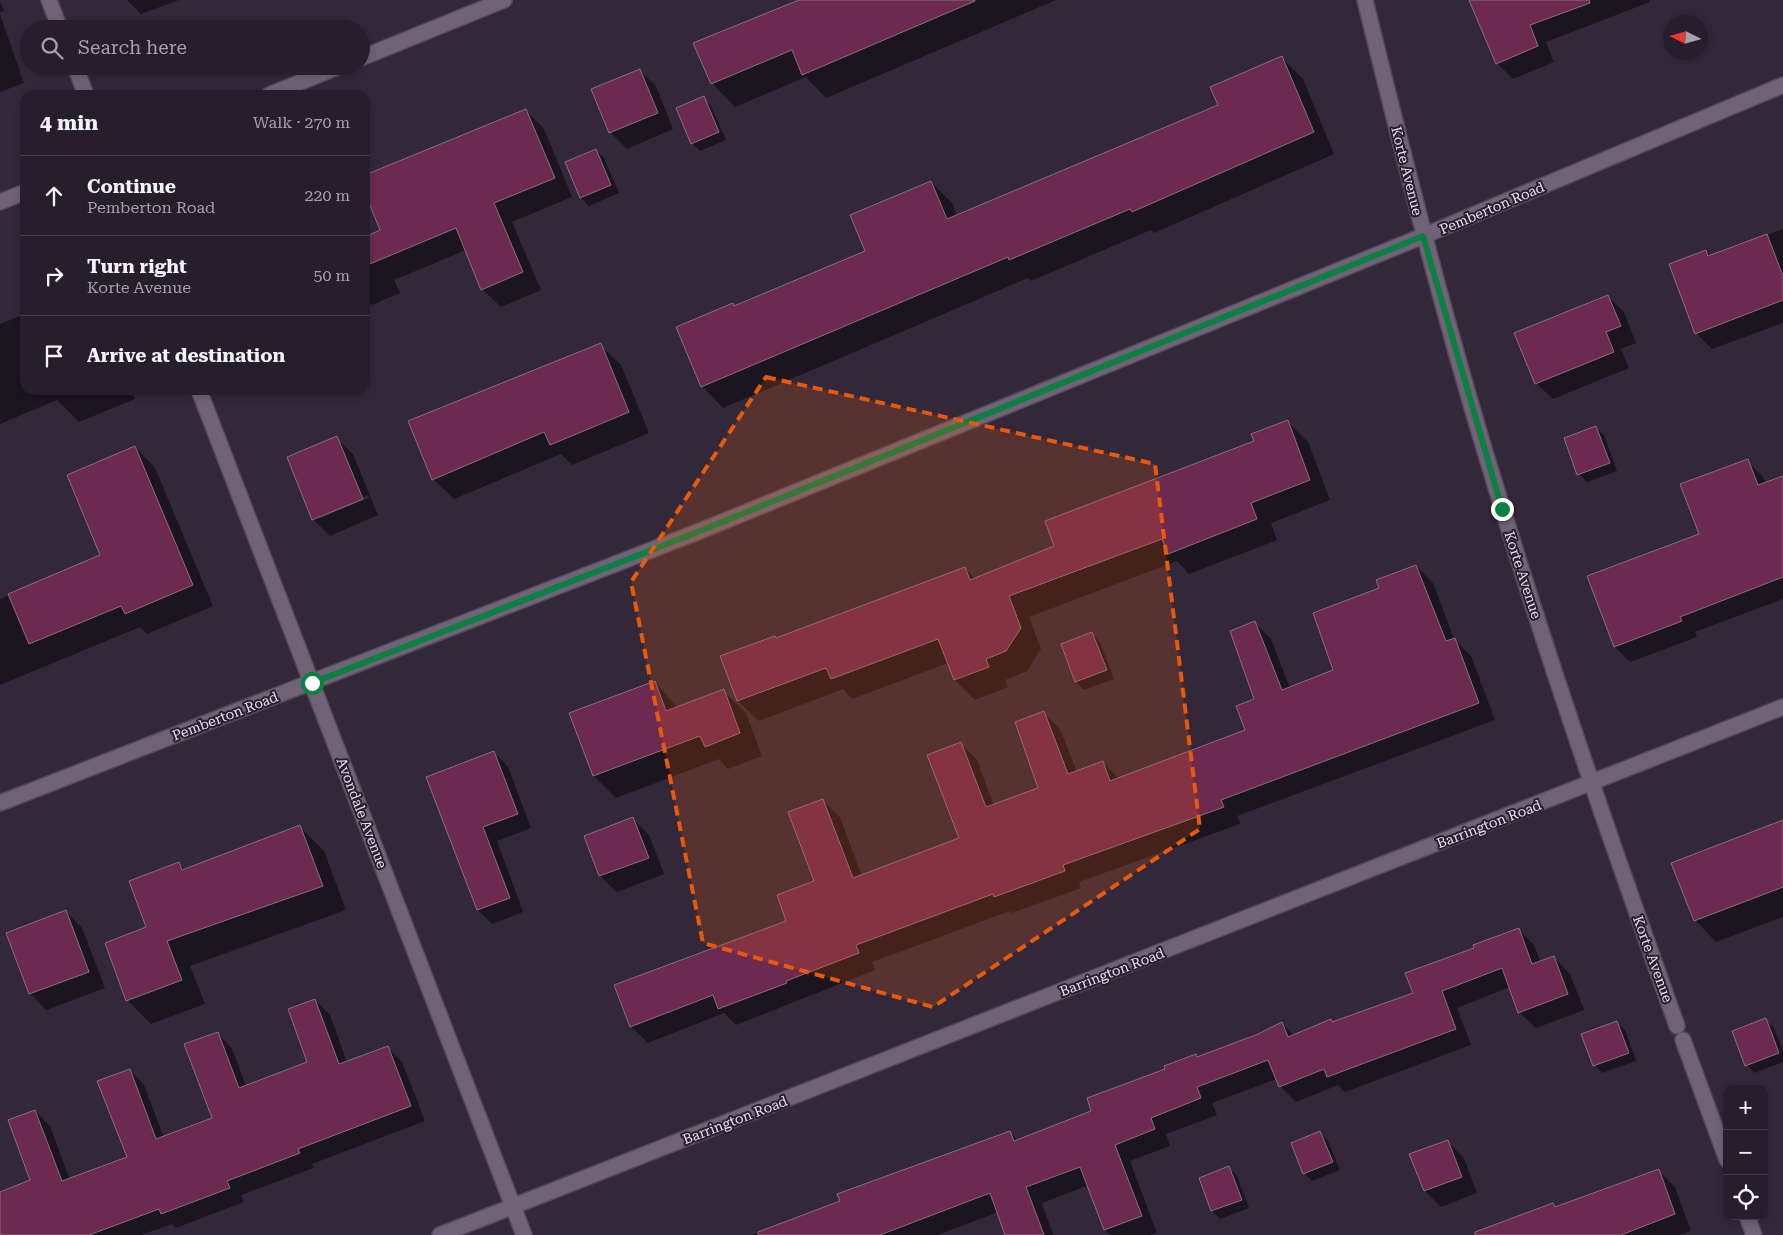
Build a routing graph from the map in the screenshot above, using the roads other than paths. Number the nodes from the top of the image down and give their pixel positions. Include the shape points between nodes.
1 (49, 0) edge
2 (504, 0) edge
3 (1365, 0) edge
4 (57, 20) edge
5 (370, 54) edge
6 (78, 75) edge
7 (318, 75) edge
8 (1783, 85) edge
9 (84, 90) edge
10 (281, 90) edge
11 (20, 194) edge
12 (0, 202) edge
13 (1423, 236) junction
14 (201, 395) edge
15 (312, 683) junction
16 (1783, 707) edge
17 (1591, 784) junction
18 (0, 803) edge
19 (1677, 1026) dead end
20 (1683, 1040) dead end
21 (1723, 1149) edge
22 (514, 1207) junction
23 (1748, 1220) edge
24 (440, 1235) edge
25 (524, 1235) edge
26 (1754, 1235) edge

1 - 4 street
2 - 5 street
3 - 13 street, Korte Avenue
6 - 9 street
7 - 10 street
8 - 13 street, Pemberton Road
11 - 12 street
13 - 15 street, Pemberton Road via 700,531
13 - 17 street, Korte Avenue via 1502,509
14 - 15 street, Avondale Avenue
15 - 18 street, Pemberton Road
15 - 22 street, Avondale Avenue
16 - 17 street, Barrington Road
17 - 19 street, Korte Avenue
17 - 22 street, Barrington Road
20 - 21 street
22 - 24 street, Barrington Road
22 - 25 street, Avondale Avenue
23 - 26 street

